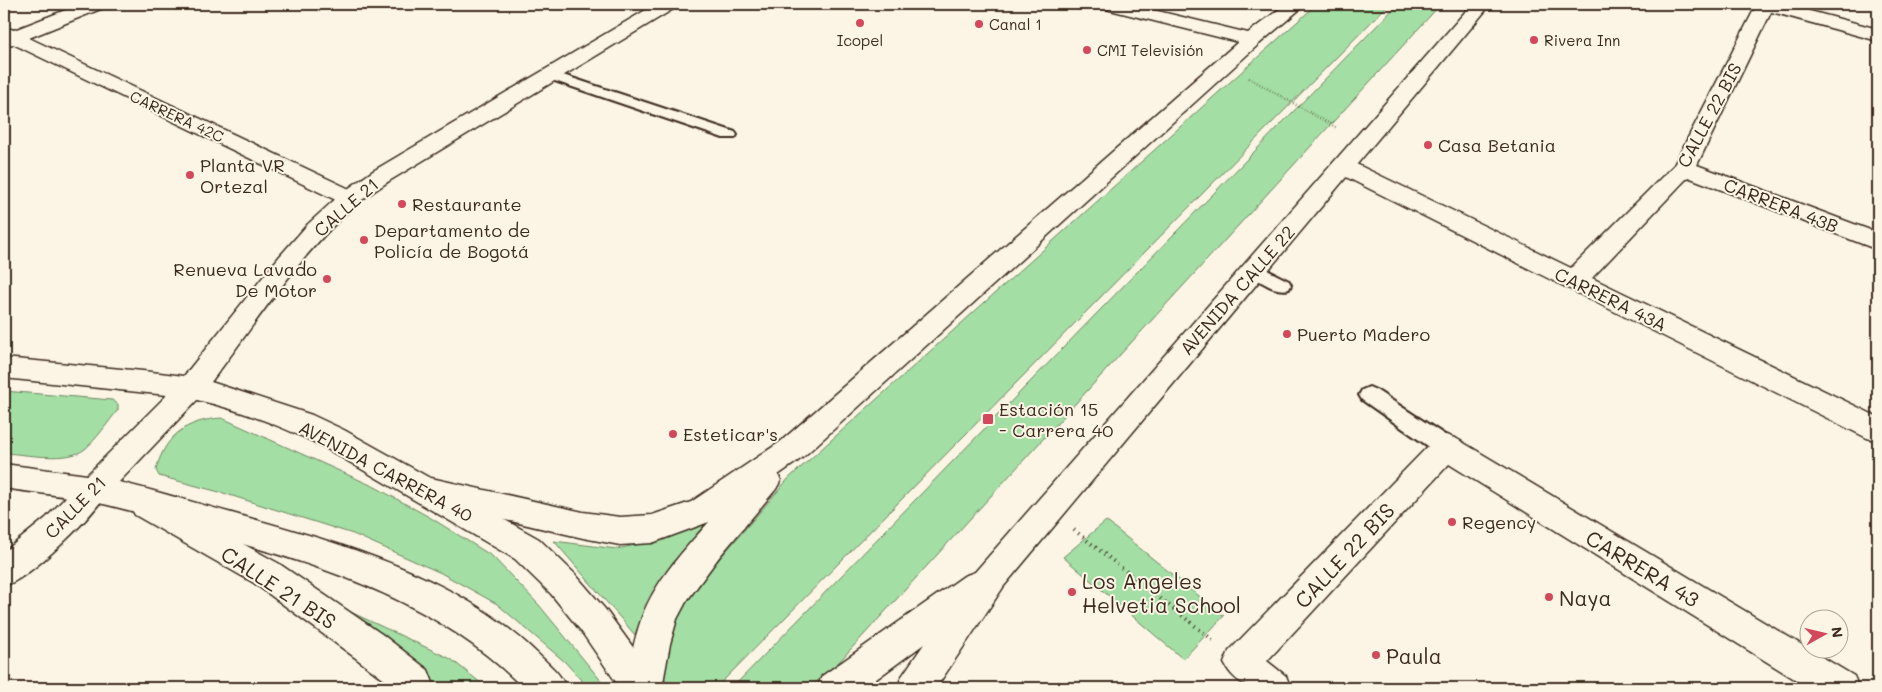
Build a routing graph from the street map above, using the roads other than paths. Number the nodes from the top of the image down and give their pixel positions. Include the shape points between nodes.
1 (97, 4) edge
2 (669, 4) edge
3 (1108, 4) edge
4 (1297, 4) edge
5 (1482, 4) edge
6 (1765, 4) edge
7 (1878, 34) edge
8 (7, 37) edge
9 (1252, 40) junction
10 (551, 75) junction
11 (729, 135) dead end
12 (1344, 167) junction
13 (1684, 168) junction
14 (350, 198) junction
15 (1878, 242) edge
16 (1254, 270) junction
17 (1574, 280) junction
18 (1282, 285) dead end
19 (4, 368) edge
20 (191, 388) junction
21 (1369, 395) dead end
22 (1878, 430) edge
23 (1446, 447) junction
24 (791, 450) junction
25 (4, 476) edge
26 (93, 489) junction
27 (425, 490) junction
28 (131, 498) junction
29 (4, 572) edge
30 (992, 576) junction
31 (417, 688) edge
32 (548, 688) edge
33 (642, 688) edge
34 (835, 688) edge
35 (915, 688) edge
36 (1272, 688) edge
37 (1841, 688) edge

1 - 8 street
2 - 10 street, CALLE 21
3 - 9 street
4 - 9 street
5 - 12 street, AVENIDA CALLE 22
6 - 7 street
6 - 13 street, CALLE 22 BIS
8 - 14 street, CARRERA 42C
9 - 24 street
10 - 11 lane
10 - 14 street, CALLE 21 via 381,176
12 - 16 street, AVENIDA CALLE 22
12 - 17 street, CARRERA 43A
13 - 15 street, CARRERA 43B
13 - 17 street, CALLE 22 BIS
14 - 20 street, CALLE 21 via 288,263
16 - 18 lane
16 - 30 street, AVENIDA CALLE 22
17 - 22 street, CARRERA 43A
19 - 20 street, AVENIDA CARRERA 40
20 - 26 street, CALLE 21
20 - 27 street, AVENIDA CARRERA 40 via 221,394 302,423
21 - 23 lane
23 - 36 street, CALLE 22 BIS via 1242,663
23 - 37 street, CARRERA 43
24 - 27 street via 702,511 652,529 620,530 583,525
24 - 33 street via 707,547 674,591 660,616
25 - 26 street
26 - 28 street
26 - 29 street, CALLE 21 via 57,528
27 - 33 street, AVENIDA CARRERA 40 via 528,549 593,620
28 - 31 street, CALLE 21 BIS via 266,573 415,682
28 - 32 street via 287,542 393,580 452,611 504,645
30 - 34 street, AVENIDA CALLE 22
30 - 35 street, AVENIDA CALLE 22

